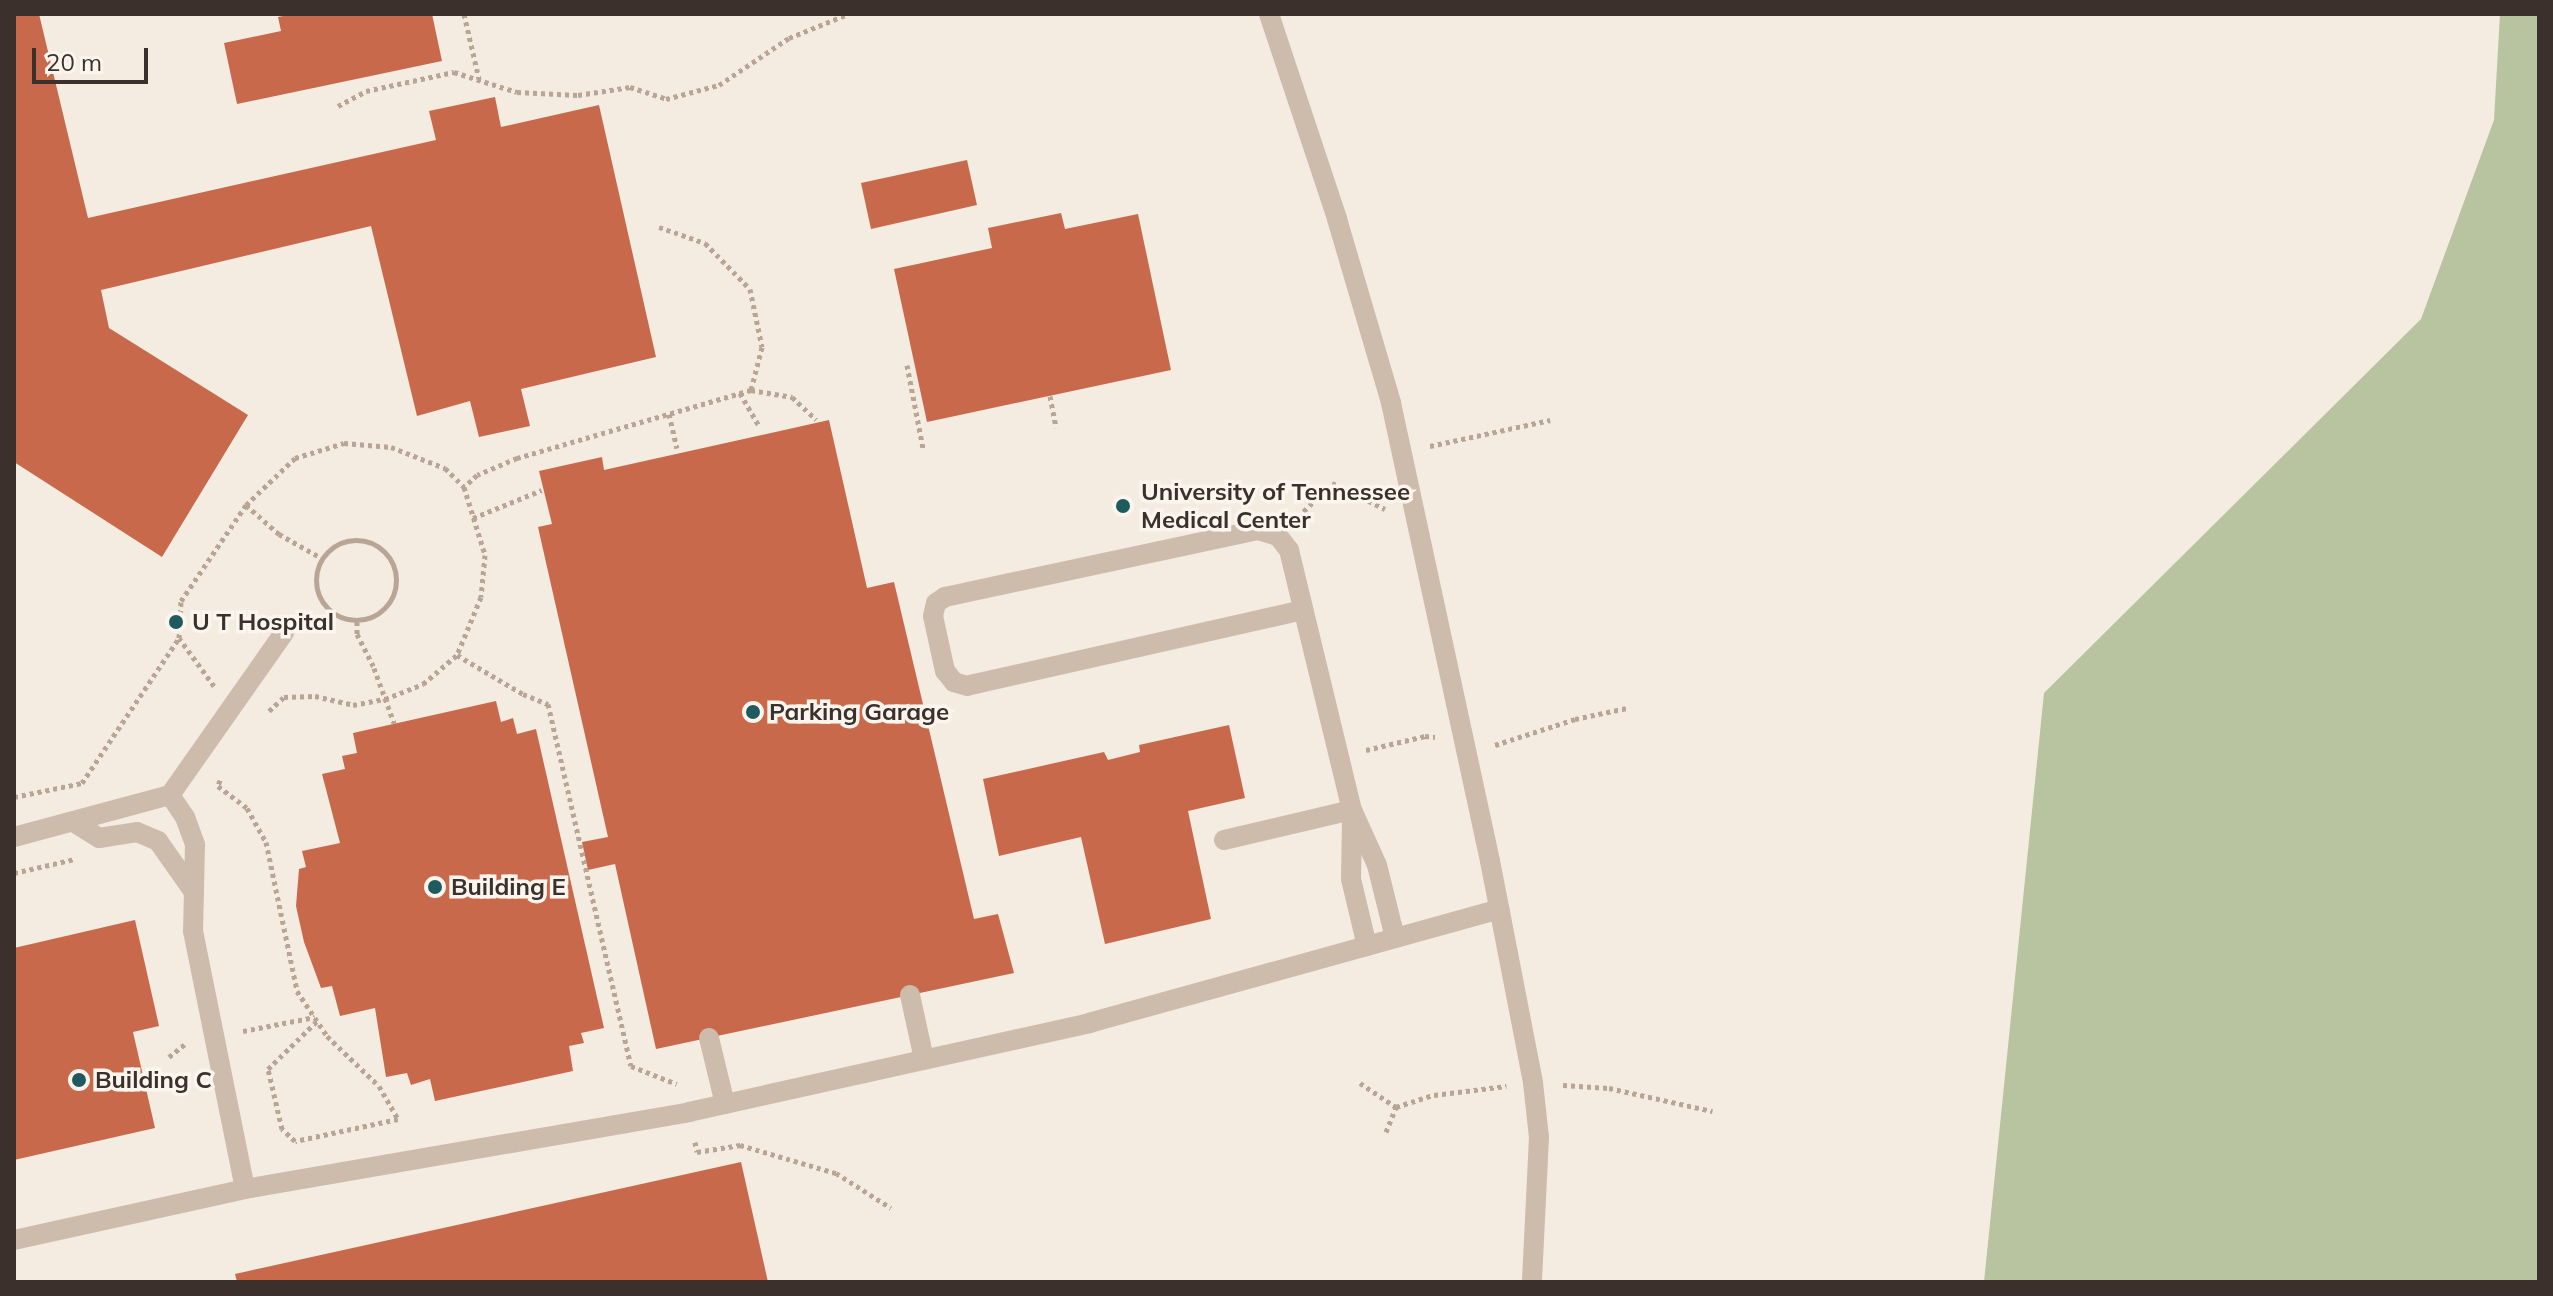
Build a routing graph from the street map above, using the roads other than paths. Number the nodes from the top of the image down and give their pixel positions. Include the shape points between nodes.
1 (1269, 14) edge
2 (1303, 610) junction
3 (284, 633) dead end
4 (170, 795) junction
5 (1352, 810) junction
6 (75, 823) junction
7 (14, 837) edge
8 (1224, 840) dead end
9 (194, 892) junction
10 (1499, 909) junction
11 (1395, 938) junction
12 (1367, 946) junction
13 (910, 995) dead end
14 (709, 1038) dead end
15 (924, 1059) junction
16 (725, 1104) junction
17 (245, 1189) junction
18 (14, 1240) edge
19 (1532, 1282) edge

1 - 10 lane via 1391,403
2 - 2 lane via 967,686 954,682 945,671 933,616 936,603 945,597 1258,530 1278,536 1289,550
2 - 5 lane
3 - 4 lane
4 - 6 lane
4 - 9 lane via 195,845
5 - 8 lane
5 - 11 lane via 1377,865
5 - 12 lane via 1351,879
6 - 7 lane
6 - 9 lane via 99,838 137,832 158,841
9 - 17 lane via 193,931
10 - 11 lane
10 - 19 lane via 1539,1137
11 - 12 lane
12 - 15 lane via 1089,1023
13 - 15 lane
14 - 16 lane
15 - 16 lane
16 - 17 lane
17 - 18 lane

